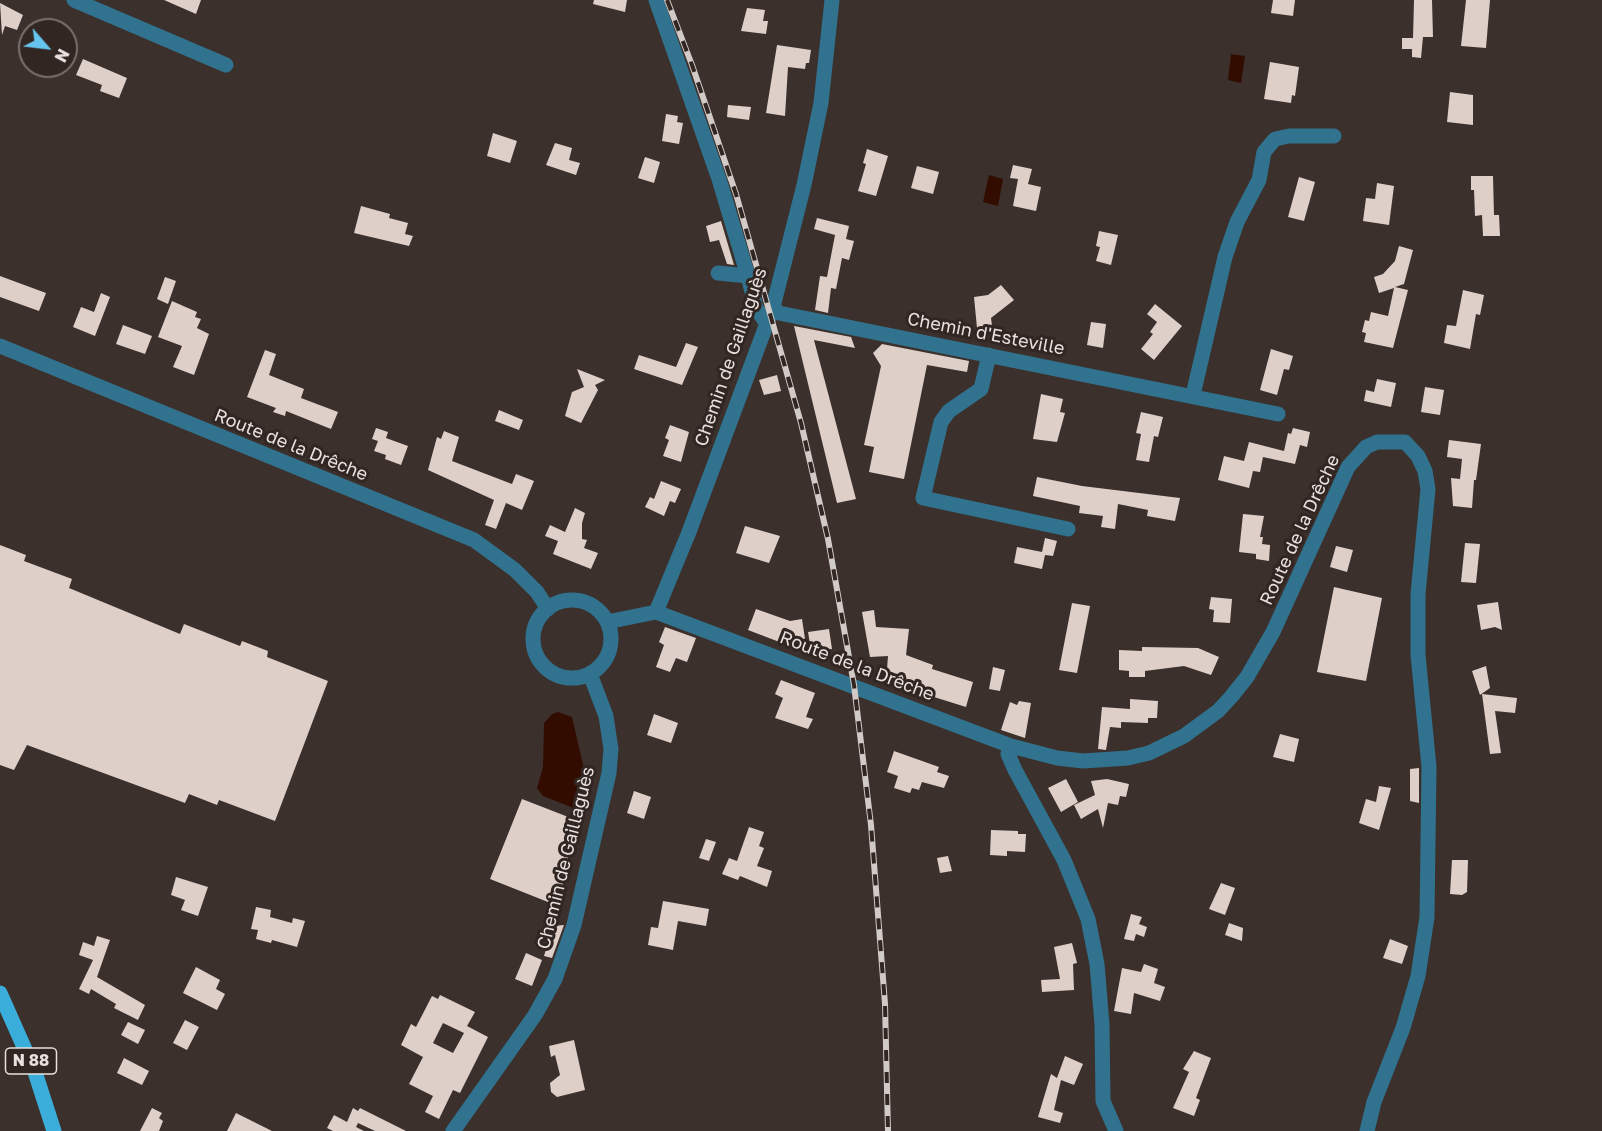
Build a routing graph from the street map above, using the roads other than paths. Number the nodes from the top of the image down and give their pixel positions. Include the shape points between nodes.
1 (74, 0) edge
2 (656, 0) edge
3 (832, 0) edge
4 (226, 65) dead end
5 (1334, 136) dead end
6 (718, 273) dead end
7 (748, 276) junction
8 (773, 307) junction
9 (766, 324) junction
10 (0, 346) edge
11 (989, 356) junction
12 (1193, 395) junction
13 (1278, 414) dead end
14 (1068, 529) dead end
15 (548, 609) junction
16 (656, 612) junction
17 (607, 622) junction
18 (590, 674) junction
19 (1011, 746) junction
20 (0, 993) edge
21 (54, 1131) edge
22 (453, 1131) edge
23 (1116, 1131) edge
24 (1367, 1131) edge

1 - 4 street
2 - 7 street via 720,179
3 - 8 street, Chemin de Gaillaguès via 819,111
5 - 12 street via 1275,139 1264,152 1259,180 1237,222 1225,257
6 - 7 street
7 - 9 street via 756,308
8 - 9 street, Chemin de Gaillaguès
8 - 11 street, Chemin d'Esteville via 779,312
9 - 16 street, Chemin de Gaillaguès
10 - 15 street, Route de la Drêche via 474,540 515,570
11 - 12 street, Chemin d'Esteville
11 - 14 street via 981,389 949,411 941,422 923,498
12 - 13 street, Chemin d'Esteville
15 - 17 street via 561,602 584,602 597,609
15 - 18 street via 534,628 533,644 538,659 561,677
16 - 17 street
16 - 19 street, Route de la Drêche
17 - 18 street via 611,636 609,651 602,665
18 - 22 street, Chemin de Gaillaguès via 606,716 611,748 609,773 574,925 555,979 535,1015
19 - 23 street via 1008,754 1015,770 1064,860 1088,918 1102,1024 1103,1101
19 - 24 street, Route de la Drêche via 1083,761 1149,753 1184,736 1218,711 1247,677 1273,632 1348,467 1366,447 1386,440 1405,442 1418,456 1428,489 1418,594 1429,767 1427,917 1418,976
20 - 21 main road, N 88 via 35,1072

